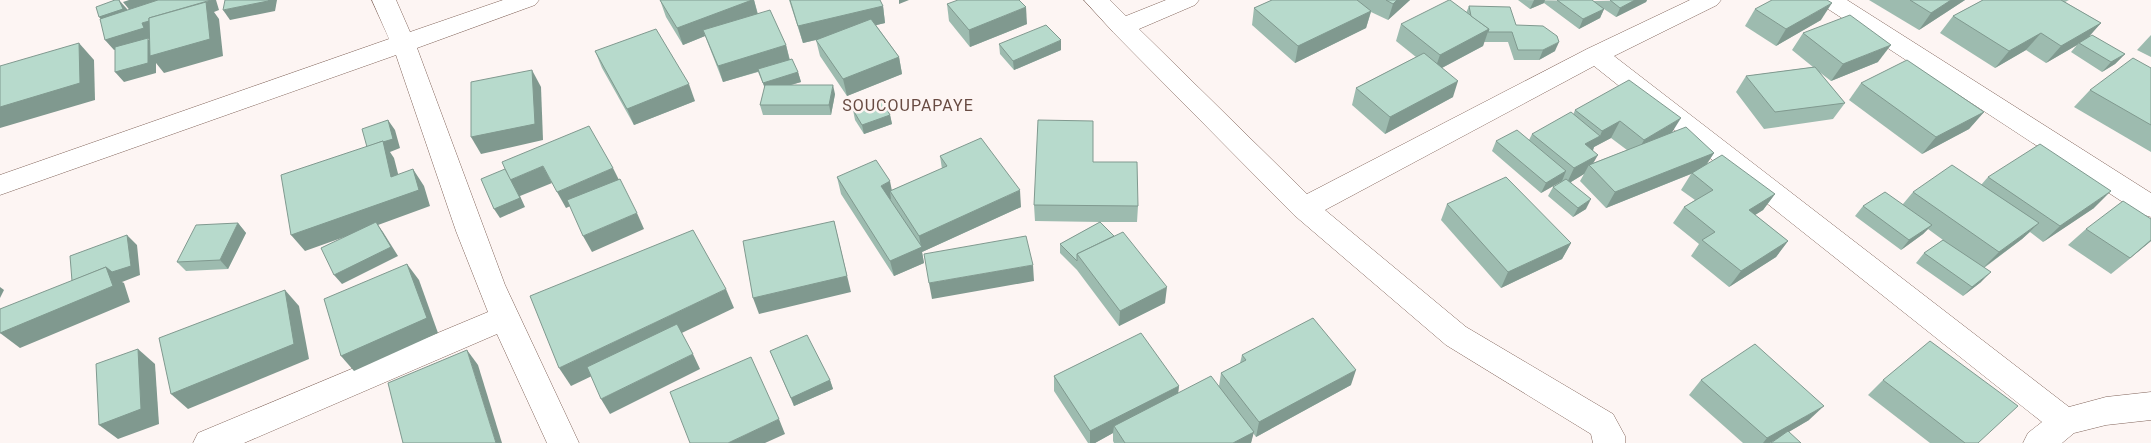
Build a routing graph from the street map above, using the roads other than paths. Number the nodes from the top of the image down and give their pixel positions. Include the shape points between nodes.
1 (384, 0) edge
2 (527, 0) edge
3 (1096, 0) edge
4 (1187, 0) edge
5 (1709, 0) edge
6 (1830, 0) edge
7 (1122, 27) junction
8 (404, 44) junction
9 (1596, 55) junction
10 (0, 185) edge
11 (2151, 207) edge
12 (1304, 208) junction
13 (504, 318) junction
14 (2151, 406) edge
15 (2065, 422) junction
16 (209, 443) edge
17 (563, 443) edge
18 (1609, 443) edge
19 (2039, 443) edge

1 - 8 street
2 - 8 street
3 - 7 street
4 - 7 street
5 - 9 street
6 - 11 street
7 - 12 street
8 - 10 street
8 - 13 street via 470,233
9 - 12 street
9 - 15 street
12 - 18 street via 1456,336 1602,424
13 - 16 street
13 - 17 street
14 - 15 street via 2106,411
15 - 19 street

